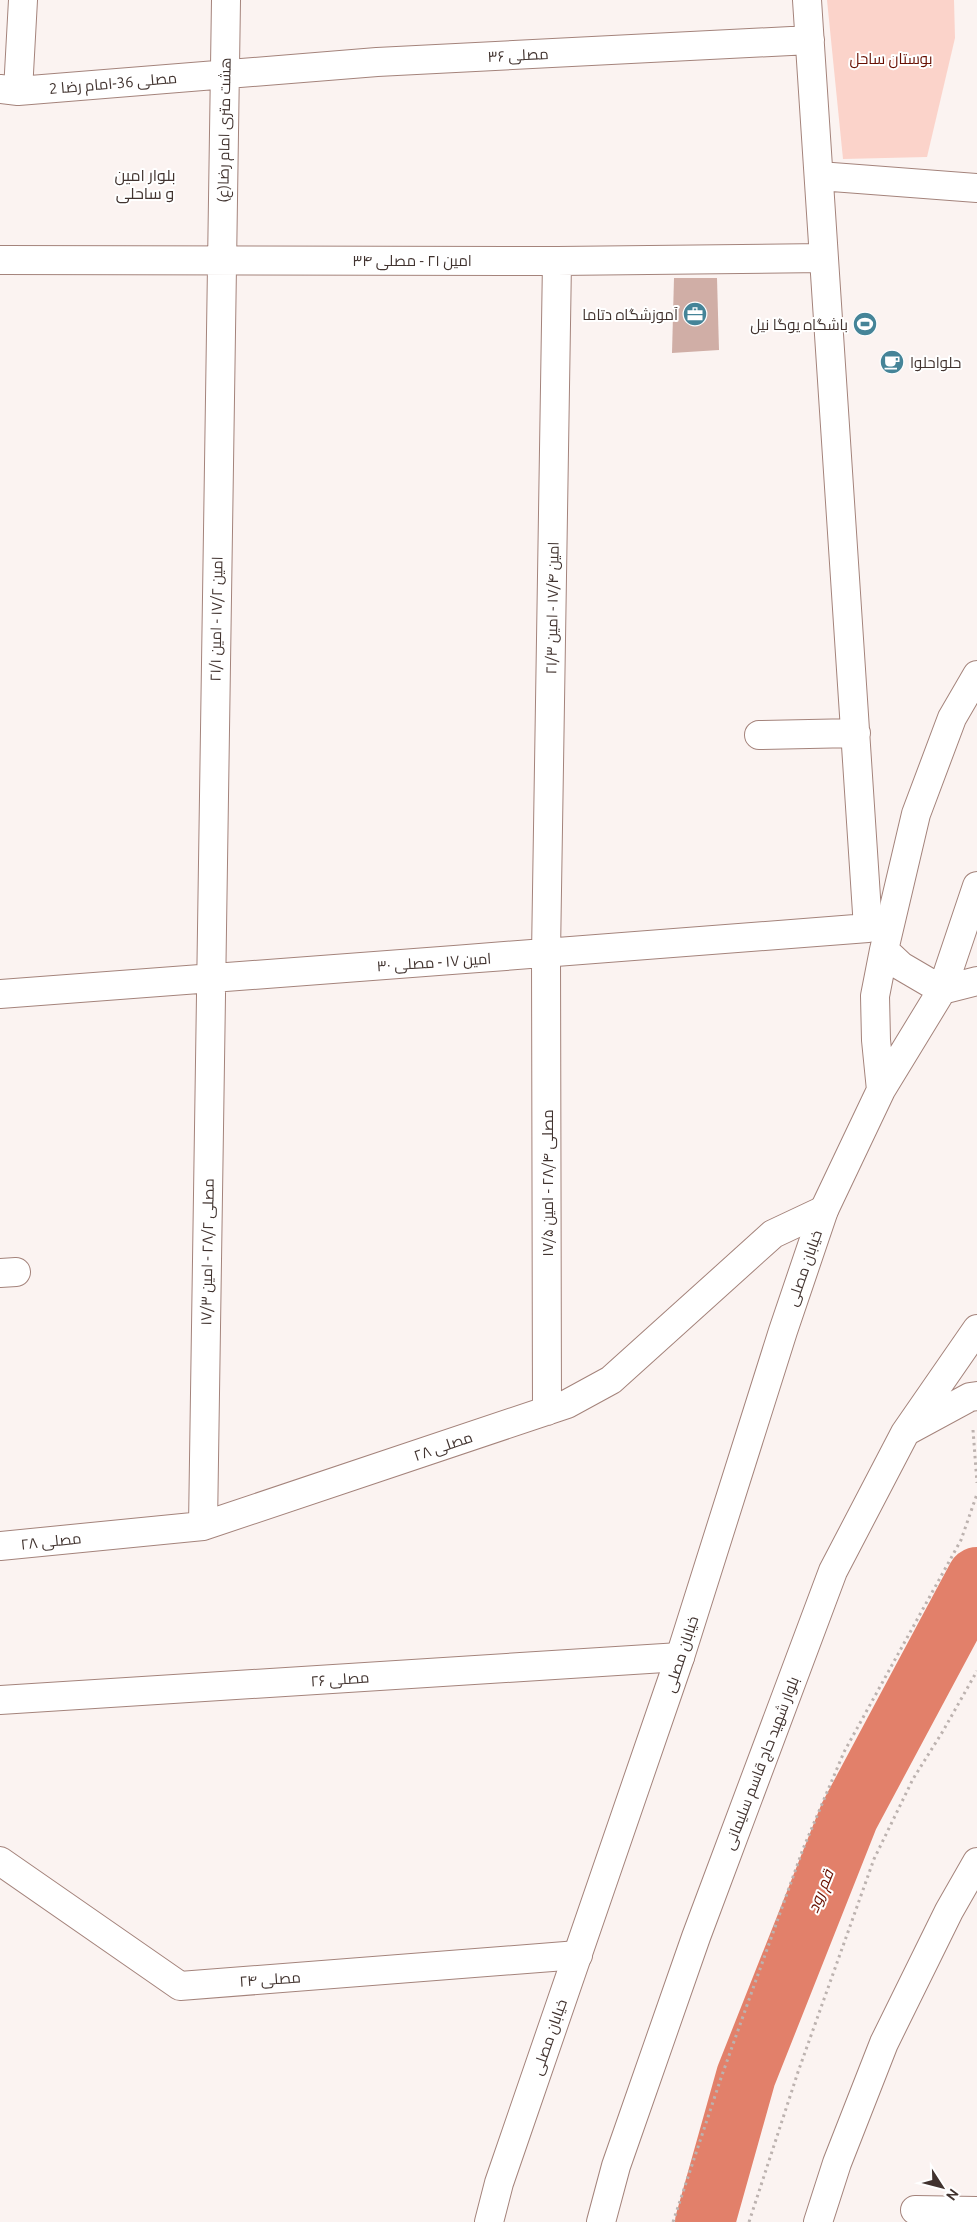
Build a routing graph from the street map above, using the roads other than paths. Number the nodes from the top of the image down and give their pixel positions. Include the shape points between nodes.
1 (24, 0) edge
2 (226, 0) edge
3 (807, 0) edge
4 (810, 40) junction
5 (225, 73) junction
6 (9, 90) edge
7 (819, 176) junction
8 (977, 188) edge
9 (824, 258) junction
10 (0, 260) edge
11 (222, 260) junction
12 (557, 261) junction
13 (977, 675) edge
14 (856, 732) junction
15 (759, 736) dead end
16 (977, 886) edge
17 (884, 950) junction
18 (546, 954) junction
19 (210, 977) junction
20 (977, 982) edge
21 (942, 990) junction
22 (0, 994) edge
23 (881, 1090) junction
24 (824, 1210) junction
25 (977, 1329) edge
26 (974, 1396) edge
27 (547, 1411) junction
28 (905, 1432) junction
29 (203, 1526) junction
30 (0, 1546) edge
31 (680, 1657) junction
32 (0, 1700) edge
33 (0, 1861) edge
34 (977, 1862) edge
35 (578, 1955) junction
36 (915, 2210) dead end
37 (977, 2211) edge
38 (489, 2222) edge
39 (601, 2222) edge
40 (818, 2222) edge

1 - 6 street
2 - 5 street, هشت متری امام رضا(ع)
3 - 4 street
4 - 5 street, مصلی ۳۶
4 - 7 street
5 - 6 street, مصلی 36-امام رضا 2
5 - 11 street, هشت متری امام رضا(ع)
7 - 8 street
7 - 9 street
9 - 12 street, امین ۲۱ - مصلی ۳۴
9 - 14 street
10 - 11 street, امین ۲۱ - مصلی ۳۴
11 - 12 street, امین ۲۱ - مصلی ۳۴
11 - 19 street, امین ۱۷/۲ - امین ۲۱/۱
12 - 18 street, امین ۱۷/۴ - امین ۲۱/۳
13 - 17 street via 952,718 916,814
14 - 15 street
14 - 18 street, امین ۱۷ - مصلی ۳۰ via 868,928
16 - 21 street, خیابان مصلی
17 - 21 street via 901,966
17 - 23 street via 875,996
18 - 19 street, امین ۱۷ - مصلی ۳۰
18 - 27 street, مصلی ۲۸/۴ - امین ۱۷/۵
19 - 22 street, امین ۱۷ - مصلی ۳۰
19 - 29 street, مصلی ۲۸/۲ - امین ۱۷/۳
20 - 21 street
21 - 23 street, خیابان مصلی
23 - 24 street, خیابان مصلی
24 - 27 street, مصلی ۲۸ via 773,1234 611,1380
24 - 31 street, خیابان مصلی
25 - 28 street, بلوار شهید حاج قاسم سلیمانی
26 - 28 street
27 - 29 street, مصلی ۲۸
28 - 39 street, بلوار شهید حاج قاسم سلیمانی via 833,1571 696,1938 616,2166
29 - 30 street, مصلی ۲۸
31 - 32 street, مصلی ۲۶
31 - 35 street, خیابان مصلی
33 - 35 street, مصلی ۲۴ via 180,1986
34 - 40 street via 884,2042
35 - 38 street, خیابان مصلی via 499,2183
36 - 37 street

